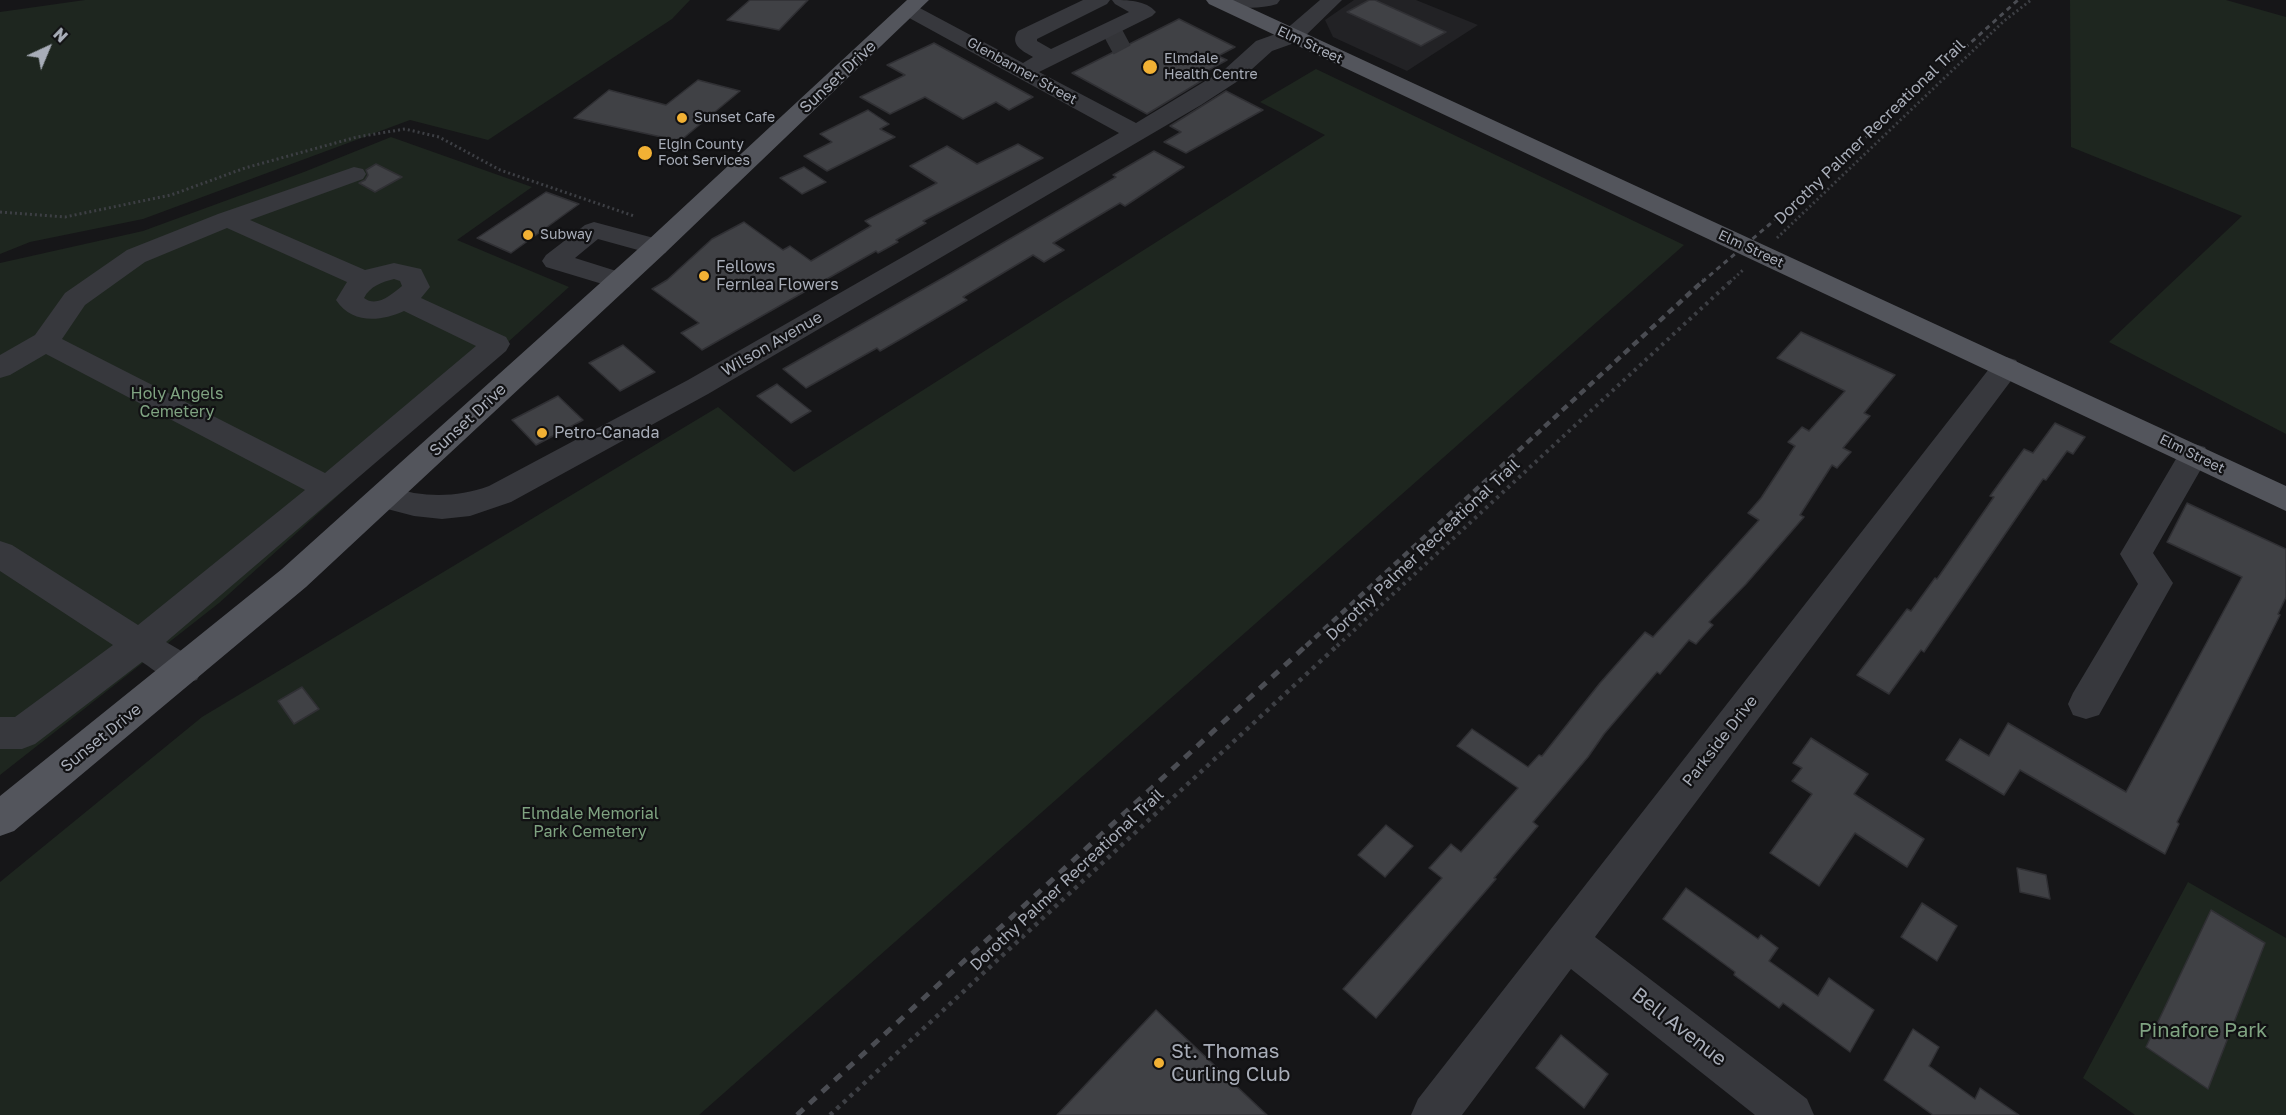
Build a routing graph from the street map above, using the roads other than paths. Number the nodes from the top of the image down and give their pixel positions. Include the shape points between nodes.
1 (1100, 0) edge
2 (1122, 0) edge
3 (1215, 0) edge
4 (1231, 0) edge
5 (1332, 0) edge
6 (914, 5) edge
7 (1276, 24) edge
8 (1050, 58) junction
9 (1023, 71) junction
10 (1136, 133) junction
11 (354, 174) dead end
12 (227, 219) junction
13 (656, 247) junction
14 (619, 281) junction
15 (45, 342) junction
16 (2006, 367) junction
17 (0, 368) edge
18 (2194, 455) junction
19 (328, 488) junction
20 (383, 497) junction
21 (2286, 499) edge
22 (0, 554) edge
23 (140, 644) junction
24 (184, 669) junction
25 (2086, 704) dead end
26 (0, 733) edge
27 (0, 819) edge
28 (1567, 940) junction
29 (1434, 1115) edge
30 (1791, 1115) edge

1 - 8 street via 1026,36 1026,44
2 - 8 street via 1145,12 1118,34 1083,42
3 - 7 main road, Elm Street
4 - 7 street via 1259,2
5 - 7 street, Wilson Avenue
6 - 9 street, Glenbanner Street
6 - 13 main road, Sunset Drive
7 - 10 street, Wilson Avenue via 1223,81
7 - 16 main road, Elm Street
8 - 9 street
9 - 10 street, Glenbanner Street
10 - 20 street, Wilson Avenue via 698,387 501,494 480,503 443,509
11 - 12 street
12 - 15 street via 136,256 75,299
12 - 19 street via 366,280 394,271 412,275 416,287 404,300 496,344
13 - 14 main road, Sunset Drive
13 - 14 street via 594,230 555,261
14 - 20 main road, Sunset Drive
15 - 17 street
15 - 19 street
16 - 18 main road, Elm Street
16 - 28 street, Parkside Drive
18 - 21 main road, Elm Street
18 - 25 street via 2136,554 2156,583
19 - 23 street
20 - 24 main road, Sunset Drive via 294,578
22 - 23 street
23 - 24 street
23 - 26 street via 22,733
24 - 27 main road, Sunset Drive
28 - 29 street, Parkside Drive
28 - 30 street, Bell Avenue

